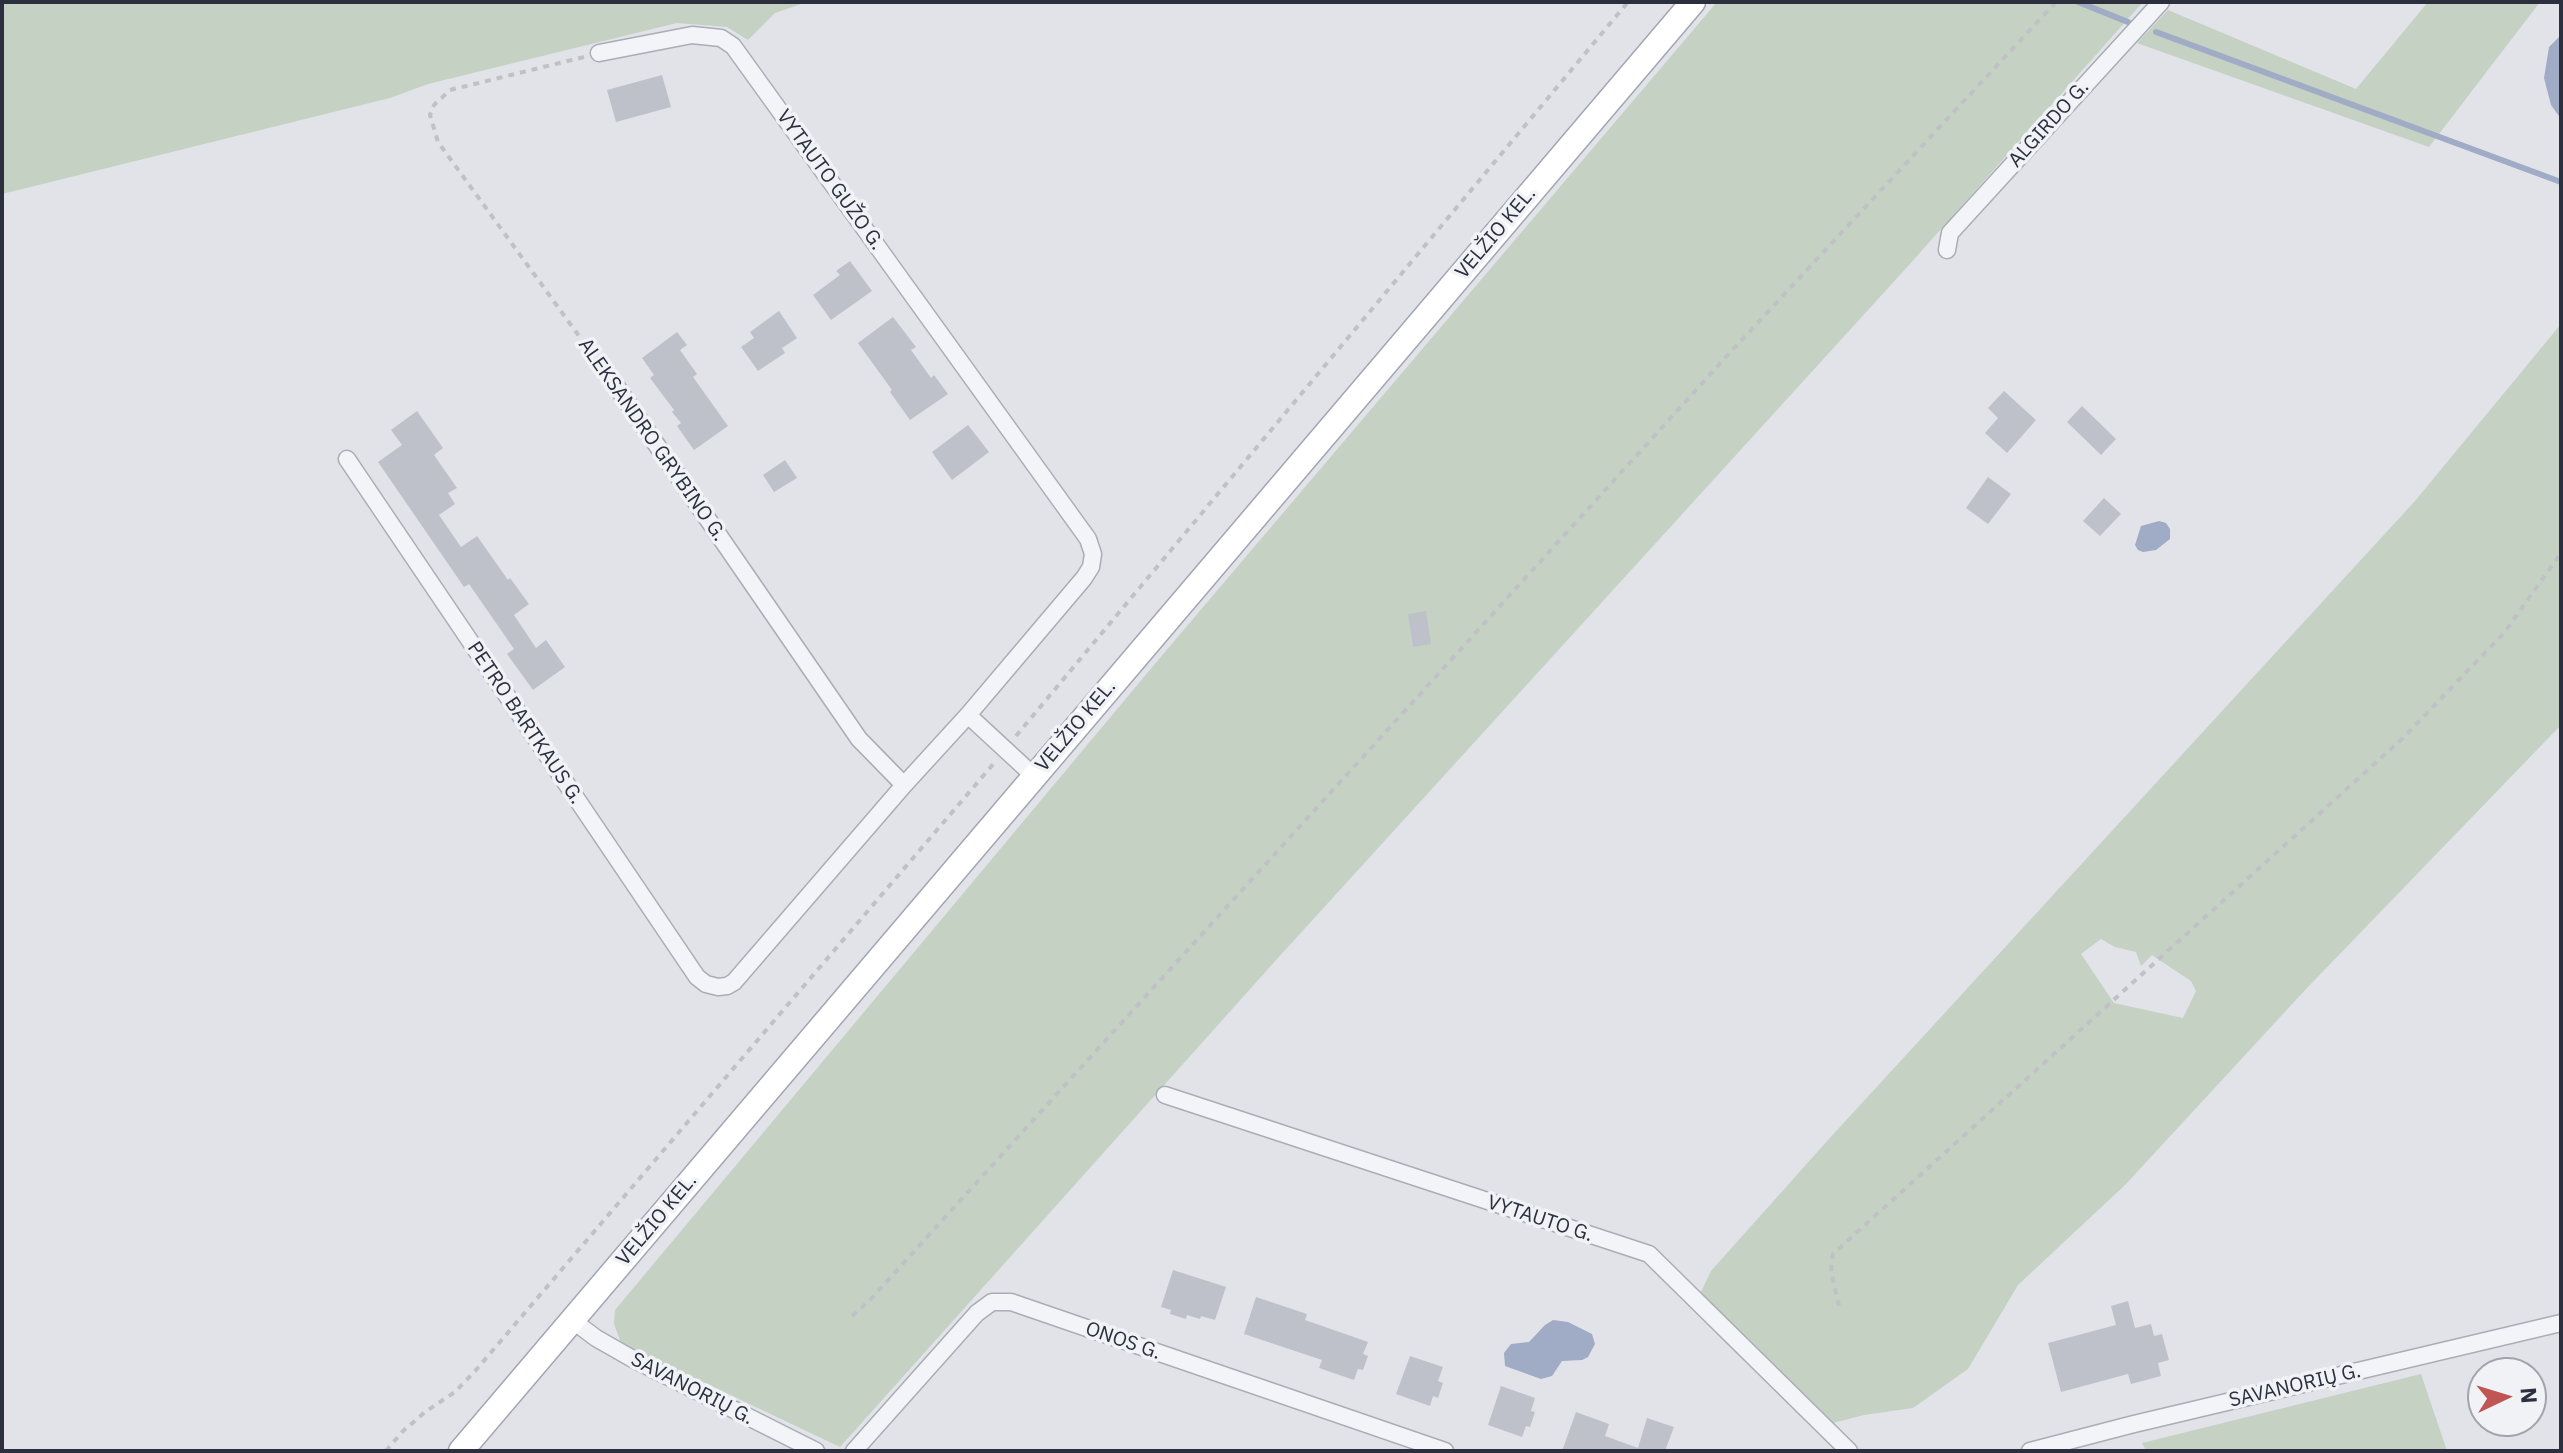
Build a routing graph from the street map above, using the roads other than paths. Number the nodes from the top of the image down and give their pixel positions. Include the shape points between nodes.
1 (1693, 2) edge
2 (2161, 2) edge
3 (599, 53) road end
4 (1947, 250) dead end
5 (612, 380) road end
6 (347, 459) dead end
7 (968, 715) junction
8 (1034, 776) junction
9 (904, 785) junction
10 (1165, 1095) dead end
11 (572, 1320) junction
12 (2561, 1323) edge
13 (461, 1451) edge
14 (816, 1451) edge
15 (854, 1451) edge
16 (1445, 1451) edge
17 (1849, 1451) edge
18 (2030, 1451) edge

1 - 8 main road, VELŽIO KEL.
2 - 4 street, ALGIRDO G. via 1950,233
3 - 7 street, VYTAUTO GUŽO G. via 692,35 721,38 733,46 1088,539 1093,554 1084,578
5 - 9 street, ALEKSANDRO GRYBINO G. via 859,739
6 - 9 street, PETRO BARTKAUS G. via 706,984 734,982
7 - 8 street
7 - 9 street
8 - 11 main road, VELŽIO KEL.
10 - 17 street, VYTAUTO G. via 1649,1254
11 - 13 main road, VELŽIO KEL.
11 - 14 street, SAVANORIŲ G. via 631,1358
12 - 18 street, SAVANORIŲ G.
15 - 16 street, ONOS G. via 992,1302 1011,1302

